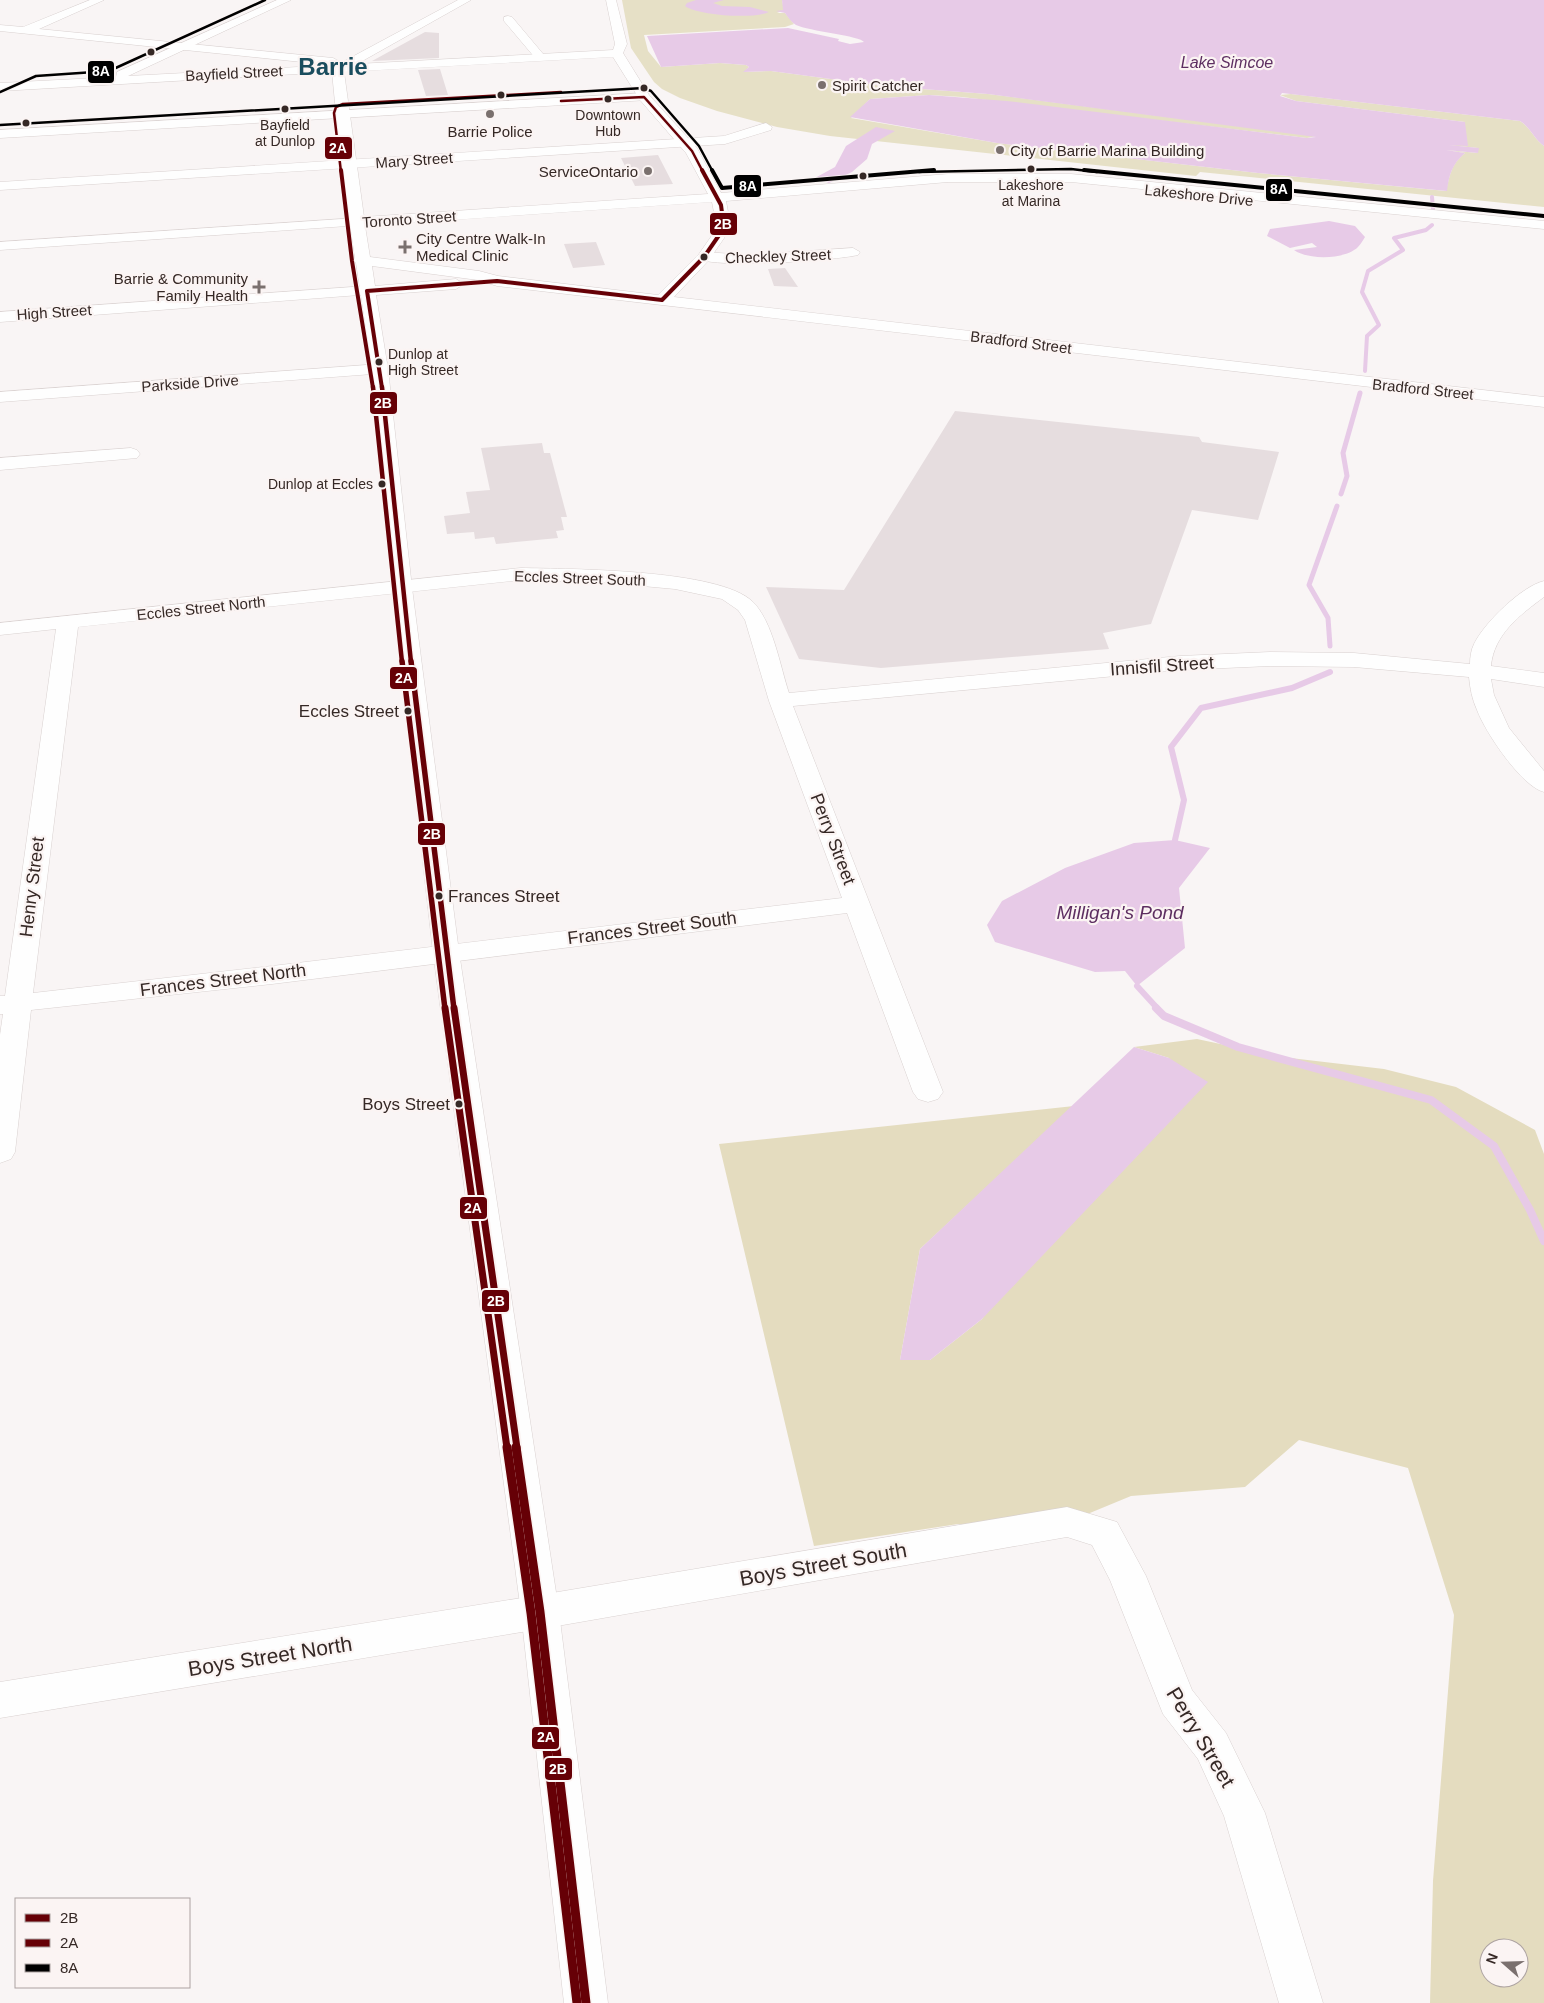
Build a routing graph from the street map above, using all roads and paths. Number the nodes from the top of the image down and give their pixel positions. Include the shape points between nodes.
1 (98, 0) edge
2 (274, 0) edge
3 (286, 0) edge
4 (466, 0) edge
5 (600, 0) edge
6 (611, 0) edge
7 (601, 14) dead end
8 (508, 19) dead end
9 (0, 28) edge
10 (22, 31) junction
11 (0, 41) edge
12 (605, 46) dead end
13 (179, 47) junction
14 (617, 51) junction
15 (540, 57) junction
16 (342, 66) junction
17 (111, 80) junction
18 (1, 94) edge
19 (644, 97) junction
20 (343, 113) junction
21 (766, 127) dead end
22 (0, 134) edge
23 (684, 142) junction
24 (348, 164) junction
25 (1003, 177) junction
26 (0, 186) edge
27 (717, 197) junction
28 (356, 222) junction
29 (1544, 224) edge
30 (1544, 230) edge
31 (0, 246) edge
32 (853, 252) dead end
33 (704, 257) junction
34 (361, 260) junction
35 (497, 281) junction
36 (367, 291) junction
37 (662, 300) junction
38 (0, 317) edge
39 (380, 368) junction
40 (0, 397) edge
41 (1544, 402) edge
42 (131, 454) dead end
43 (0, 464) edge
44 (1544, 587) edge
45 (402, 588) junction
46 (729, 594) joint
47 (68, 622) junction
48 (0, 629) edge
49 (1479, 671) junction
50 (1544, 680) edge
51 (780, 701) junction
52 (1544, 785) edge
53 (858, 904) junction
54 (446, 952) junction
55 (9, 1004) edge
56 (928, 1092) dead end
57 (0, 1152) edge
58 (1104, 1533) joint
59 (540, 1612) junction
60 (0, 1700) edge
61 (586, 2003) edge
62 (1301, 2003) edge

1 - 10 street
2 - 13 street
3 - 13 street
4 - 16 street
5 - 7 street
6 - 14 street via 621,44
8 - 15 street
9 - 10 street
10 - 11 street
10 - 13 street
12 - 14 street
13 - 16 street via 333,62
13 - 17 street
14 - 15 street, Bayfield Street
14 - 19 street
15 - 16 street, Bayfield Street
16 - 17 street, Bayfield Street
16 - 20 street via 338,71
17 - 18 street, Bayfield Street via 38,85
19 - 20 street
19 - 23 street
20 - 22 street
20 - 24 street
21 - 23 street, Mary Street via 725,140
23 - 24 street, Mary Street
23 - 27 street
24 - 26 street, Mary Street
24 - 28 street
25 - 27 street, Toronto Street via 879,182
25 - 29 street via 1102,181
25 - 30 street, Lakeshore Drive
27 - 28 street, Toronto Street
27 - 33 street via 724,228
28 - 31 street, Toronto Street
28 - 34 street
32 - 33 street, Checkley Street via 748,260
33 - 37 street
34 - 35 street
34 - 36 street
35 - 36 street, High Street
35 - 37 street, Bradford Street
36 - 38 street, High Street
36 - 39 street
37 - 41 street, Bradford Street
39 - 40 street, Parkside Drive
39 - 45 street
42 - 43 street
44 - 49 street via 1504,618 1485,643
45 - 46 street, Eccles Street South via 489,576 547,573 675,583
45 - 47 street, Eccles Street North
45 - 54 street
46 - 51 street, Perry Street via 755,619
47 - 48 street, Eccles Street North
47 - 55 street, Henry Street via 36,853
49 - 50 street, Innisfil Street
49 - 51 street, Innisfil Street via 1354,660 1270,659 1180,663
49 - 52 street via 1489,715 1514,753
51 - 53 street, Perry Street
53 - 54 street, Frances Street South
53 - 56 street, Perry Street
54 - 55 street, Frances Street North
54 - 59 street
55 - 57 street, Henry Street
58 - 59 street, Boys Street South via 1067,1522
58 - 62 street, Perry Street via 1127,1576 1176,1701 1212,1746 1244,1814
59 - 60 street, Boys Street North
59 - 61 street

